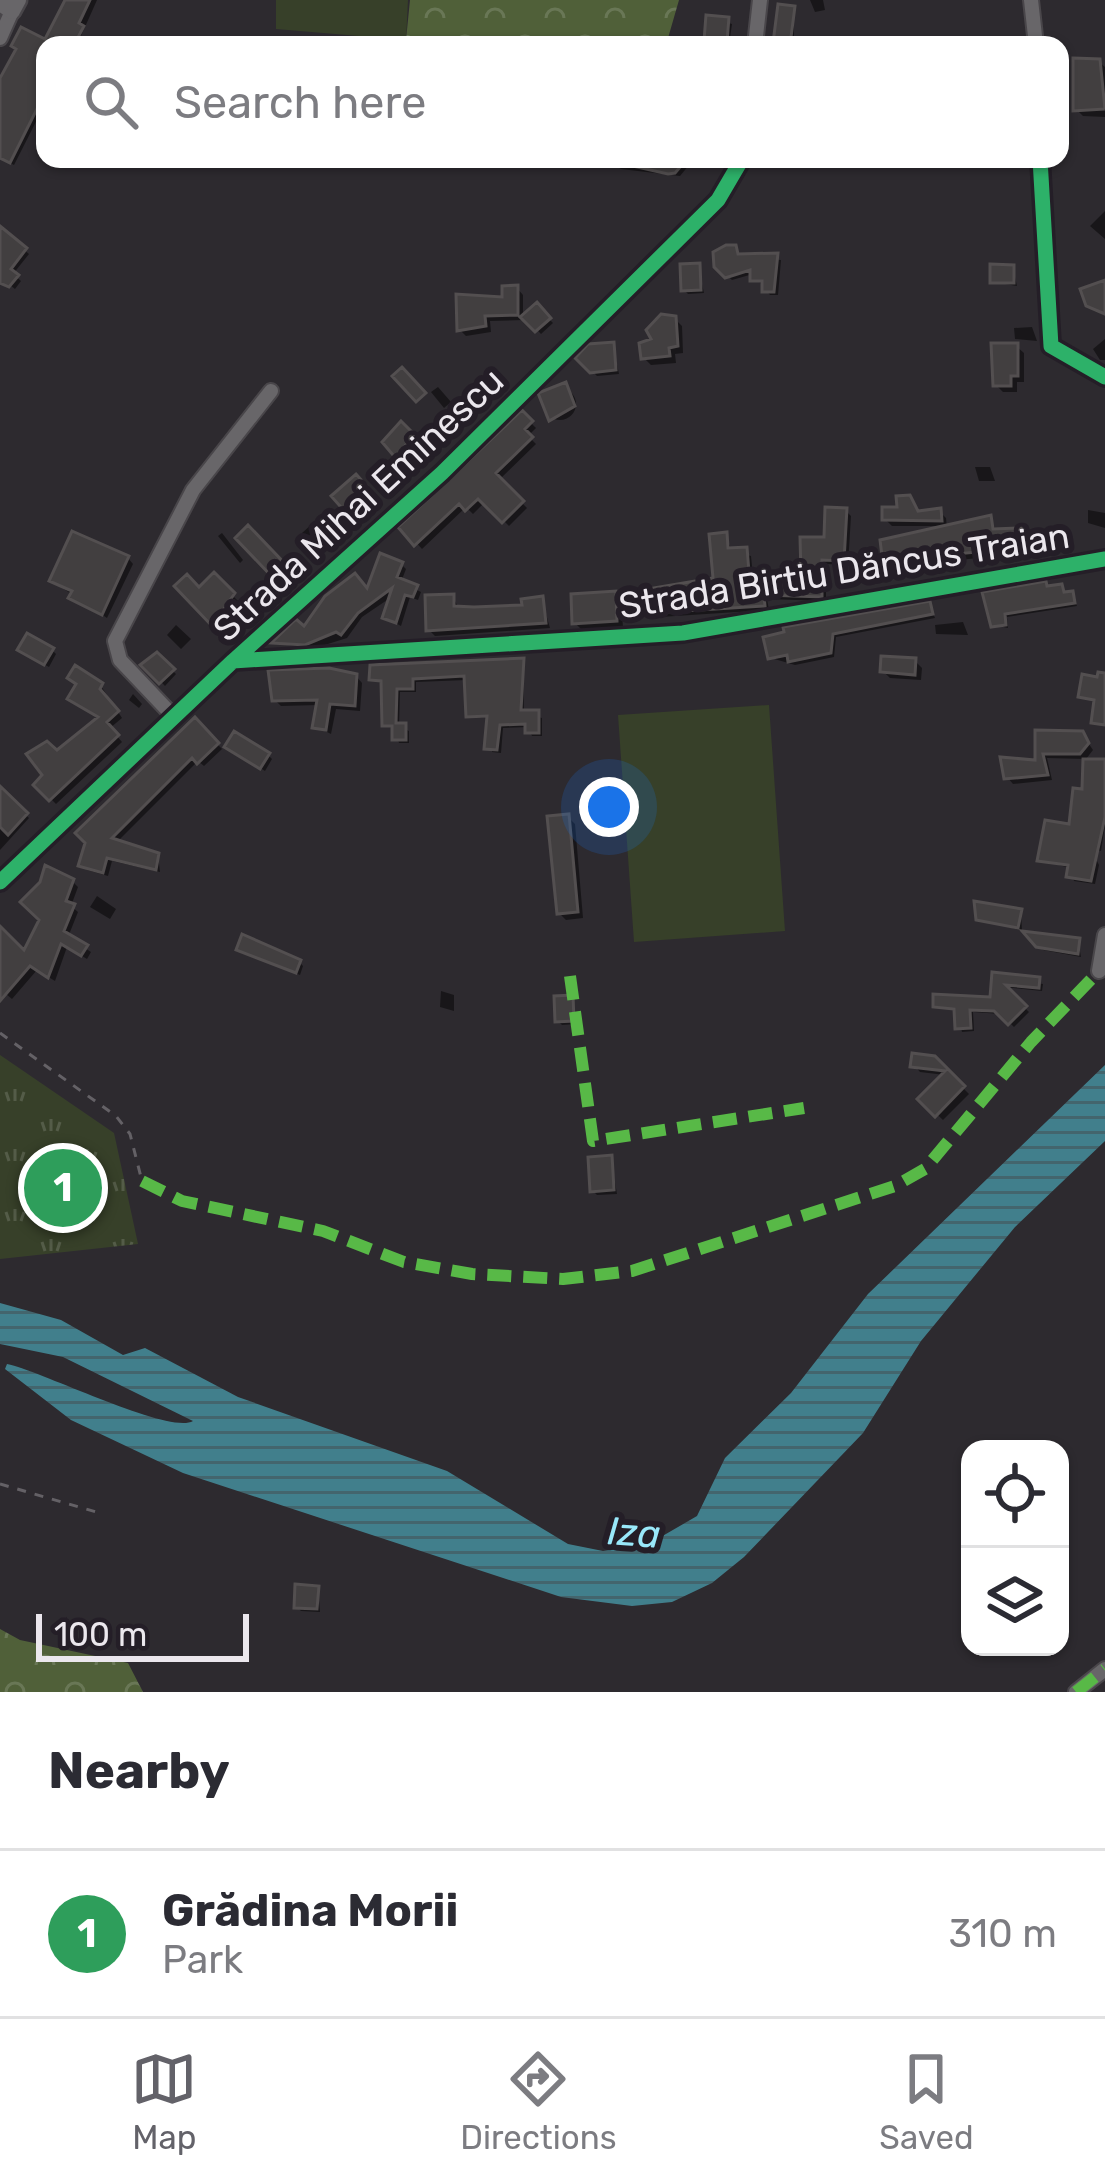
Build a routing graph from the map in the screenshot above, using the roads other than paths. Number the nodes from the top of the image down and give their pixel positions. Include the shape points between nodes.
1 (760, 0) edge
2 (1031, 0) edge
3 (10, 5) edge
4 (756, 36) edge
5 (1035, 36) edge
6 (0, 38) edge
7 (737, 168) edge
8 (1041, 168) edge
9 (1105, 376) edge
10 (271, 391) dead end
11 (1105, 559) edge
12 (232, 661) junction
13 (174, 717) junction
14 (0, 882) edge
15 (1105, 935) edge
16 (1099, 971) dead end
17 (1105, 1669) edge
18 (1076, 1692) edge

1 - 4 street
2 - 5 street
3 - 6 street
7 - 12 street, Strada Mihai Eminescu via 718,200 475,441
8 - 9 street via 1051,346
10 - 13 street via 193,490 115,640 120,660
11 - 12 street, Strada Birtiu Dăncus Traian via 683,633
12 - 13 street, Strada Mihai Eminescu
13 - 14 street, Strada Mihai Eminescu
15 - 16 street
17 - 18 street

